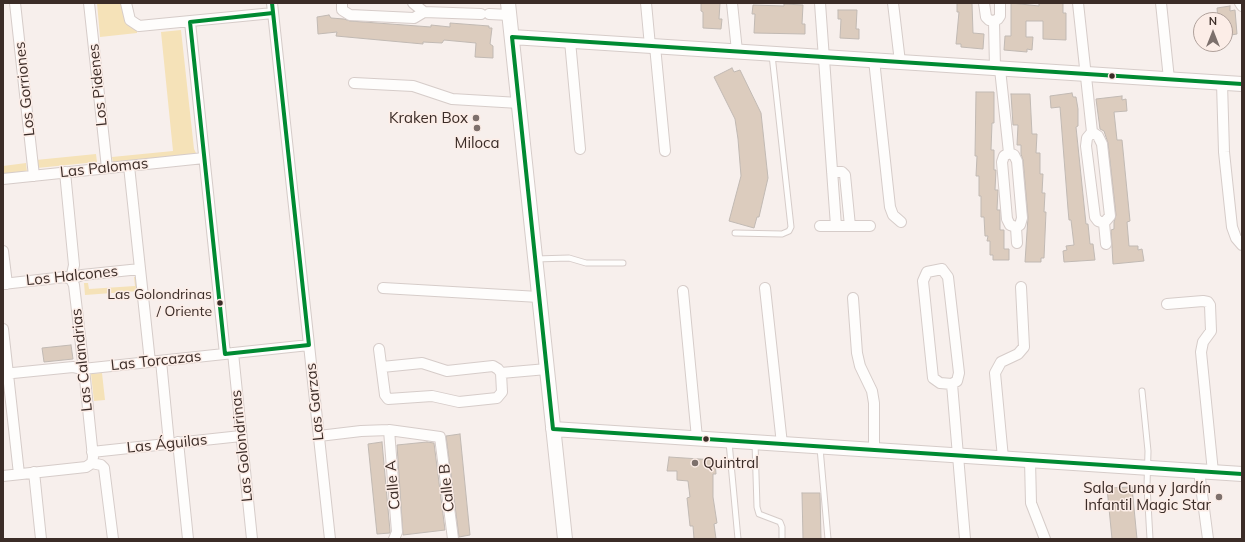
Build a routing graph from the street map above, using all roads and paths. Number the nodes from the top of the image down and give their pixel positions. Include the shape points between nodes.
1 (15, 3) edge
2 (89, 3) edge
3 (126, 3) edge
4 (342, 3) edge
5 (413, 3) edge
6 (646, 3) edge
7 (732, 3) edge
8 (820, 3) edge
9 (893, 3) edge
10 (984, 3) edge
11 (1000, 3) edge
12 (1078, 3) edge
13 (1161, 3) edge
14 (1240, 3) edge
15 (1242, 6) edge
16 (272, 8) edge
17 (509, 9) edge
18 (424, 12) junction
19 (994, 21) junction
20 (190, 22) junction
21 (512, 37) junction
22 (570, 41) junction
23 (653, 46) junction
24 (737, 51) junction
25 (771, 54) junction
26 (823, 57) junction
27 (874, 60) junction
28 (900, 62) junction
29 (998, 68) junction
30 (1086, 74) junction
31 (1169, 80) junction
32 (354, 83) dead end
33 (1222, 83) junction
34 (1242, 84) edge
35 (519, 103) junction
36 (1092, 132) junction
37 (580, 149) dead end
38 (665, 151) dead end
39 (1009, 153) junction
40 (204, 158) junction
41 (129, 166) junction
42 (107, 168) junction
43 (65, 172) junction
44 (832, 172) junction
45 (34, 176) junction
46 (3, 179) edge
47 (901, 222) dead end
48 (1104, 223) junction
49 (820, 226) dead end
50 (836, 226) junction
51 (850, 226) junction
52 (870, 226) dead end
53 (1016, 227) junction
54 (735, 233) dead end
55 (1017, 243) dead end
56 (1106, 244) dead end
57 (1242, 245) edge
58 (3, 251) edge
59 (535, 259) junction
60 (623, 263) dead end
61 (140, 269) junction
62 (71, 279) junction
63 (5, 284) edge
64 (1021, 287) dead end
65 (383, 288) dead end
66 (765, 288) dead end
67 (683, 291) dead end
68 (539, 296) junction
69 (853, 298) dead end
70 (1167, 304) dead end
71 (3, 329) edge
72 (309, 345) junction
73 (379, 349) dead end
74 (229, 354) junction
75 (156, 361) junction
76 (382, 367) junction
77 (83, 368) junction
78 (547, 369) junction
79 (501, 373) junction
80 (5, 374) edge
81 (952, 384) junction
82 (1142, 391) dead end
83 (553, 429) junction
84 (389, 430) junction
85 (241, 436) junction
86 (319, 436) junction
87 (697, 438) junction
88 (729, 440) junction
89 (755, 442) junction
90 (173, 443) junction
91 (782, 444) junction
92 (820, 446) junction
93 (874, 450) junction
94 (92, 452) junction
95 (957, 455) junction
96 (1003, 458) junction
97 (1030, 460) junction
98 (92, 463) junction
99 (1147, 468) junction
100 (1206, 471) junction
101 (34, 472) junction
102 (19, 474) junction
103 (1242, 474) edge
104 (3, 476) edge
105 (41, 539) edge
106 (113, 539) edge
107 (188, 539) edge
108 (252, 539) edge
109 (330, 539) edge
110 (394, 539) edge
111 (453, 539) edge
112 (565, 539) edge
113 (738, 539) edge
114 (782, 539) edge
115 (828, 539) edge
116 (965, 539) edge
117 (1045, 539) edge
118 (1150, 539) edge
119 (1208, 539) edge

1 - 45 street, Los Gorriones
2 - 42 street, Los Pidenes
3 - 20 street via 132,23 143,26
4 - 18 street via 342,10 350,15 414,18
5 - 18 street
6 - 23 street
7 - 24 street
8 - 26 street
9 - 28 street
10 - 19 street via 986,17
11 - 19 street via 1000,16
12 - 30 street
13 - 31 street
14 - 15 street
16 - 20 street
16 - 72 street, Las Garzas
17 - 18 street via 485,14
17 - 21 street
19 - 29 street
20 - 40 street, Las Golondrinas
21 - 22 street
21 - 35 street
22 - 23 street
22 - 37 street
23 - 24 street
23 - 38 street
24 - 25 street
25 - 26 street
25 - 54 lane via 791,227 785,234
26 - 27 street
26 - 44 street
27 - 28 street
27 - 47 street via 890,207 893,215
28 - 29 street
29 - 30 street
29 - 39 street
30 - 31 street
30 - 36 street
31 - 33 street
32 - 35 street via 413,86 452,99
33 - 34 street
33 - 57 street via 1224,152 1232,227
35 - 59 street
36 - 48 street via 1098,136 1102,144 1110,216
36 - 48 street via 1087,138 1086,146 1094,214 1098,221
39 - 53 street via 1014,155 1017,161 1022,218
39 - 53 street via 1004,156 1002,162 1004,190 1008,222
40 - 41 street, Las Palomas
40 - 74 street, Las Golondrinas
41 - 42 street, Las Palomas
41 - 61 street
42 - 43 street, Las Palomas
43 - 45 street, Las Palomas
43 - 62 street, Las Calandrias via 74,265
44 - 50 street
44 - 51 street via 842,172 846,175
45 - 46 street, Las Palomas
48 - 56 street
49 - 50 street
50 - 51 street
51 - 52 street
53 - 55 street
58 - 63 street
59 - 60 lane via 572,258 586,263
59 - 68 street
61 - 62 street, Los Halcones via 82,275
61 - 75 street
62 - 63 street, Los Halcones via 65,277
62 - 77 street, Las Calandrias via 74,285
64 - 96 street via 1024,347 1018,354 1001,362 995,372
65 - 68 street
66 - 91 street
67 - 87 street
68 - 78 street
69 - 93 street via 857,353 874,403
70 - 100 street via 1203,301 1210,305 1211,331 1203,342 1201,352
71 - 80 street
72 - 74 street, Las Torcazas
72 - 86 street, Las Garzas
73 - 76 street
74 - 75 street, Las Torcazas
74 - 85 street, Las Golondrinas
75 - 77 street, Las Torcazas
75 - 90 street
76 - 79 street via 422,363 447,371 493,366
76 - 79 street via 385,395 388,399 432,396 459,402 497,398 502,392
77 - 80 street, Las Torcazas
77 - 94 street, Las Calandrias
78 - 79 street
78 - 83 street
80 - 102 street
81 - 81 street via 959,376 948,277 942,269 930,270 924,274 923,281 933,375 937,382
81 - 95 street via 958,440
82 - 99 lane via 1148,451
83 - 87 street
83 - 112 street
84 - 86 street
84 - 110 street, Calle A via 397,532
84 - 111 street, Calle B via 440,437
85 - 90 street, Las Águilas
85 - 108 street, Las Golondrinas
86 - 109 street, Las Garzas
87 - 88 street
88 - 89 street
88 - 113 lane
89 - 91 street
89 - 114 lane via 757,507 759,514 780,522
90 - 94 street, Las Águilas
90 - 107 street
91 - 92 street
92 - 93 street
92 - 115 lane
93 - 95 street
94 - 98 street, Las Calandrias
95 - 96 street
95 - 116 street
96 - 97 street
97 - 99 street
97 - 117 street via 1031,503
98 - 101 street via 86,467
98 - 106 street via 104,468
99 - 100 street
99 - 118 lane
100 - 103 street
100 - 119 street
101 - 102 street
101 - 105 street
102 - 104 street

